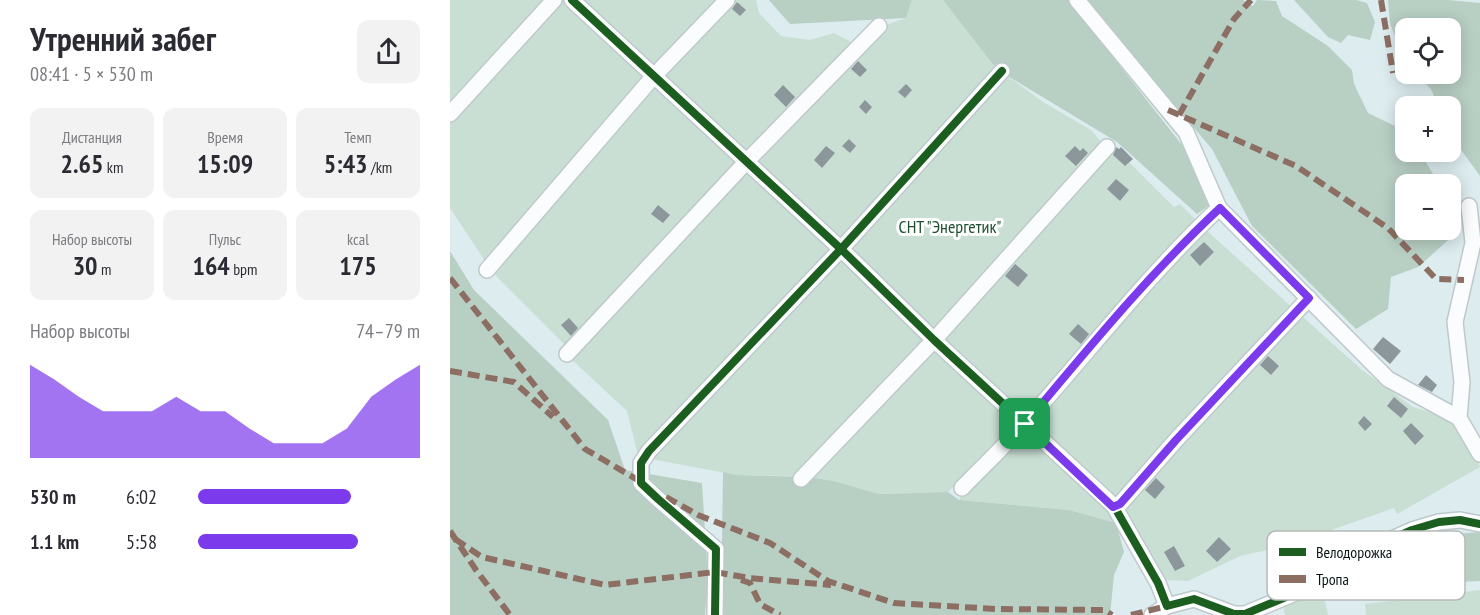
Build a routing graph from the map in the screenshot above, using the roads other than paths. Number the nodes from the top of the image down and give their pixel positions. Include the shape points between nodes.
1 (554, 0) edge
2 (572, 0) edge
3 (727, 0) edge
4 (1077, 0) edge
5 (879, 26) dead end
6 (1002, 71) dead end
7 (653, 77) junction
8 (450, 114) edge
9 (1107, 147) dead end
10 (747, 161) junction
11 (1469, 206) dead end
12 (1220, 208) junction
13 (841, 249) junction
14 (487, 270) dead end
15 (1309, 298) junction
16 (934, 340) junction
17 (567, 354) dead end
18 (1459, 418) junction
19 (1025, 424) junction
20 (1480, 454) edge
21 (801, 479) dead end
22 (962, 488) dead end
23 (1113, 507) junction
24 (1480, 524) edge
25 (1410, 531) edge
26 (1290, 600) edge
27 (1167, 606) junction
28 (1273, 609) edge
29 (715, 615) edge
30 (1152, 615) edge

1 - 8 street
2 - 7 street
3 - 7 street
4 - 12 street via 1186,132
5 - 10 street
6 - 13 street
7 - 10 street
7 - 14 street
9 - 16 street
10 - 13 street
10 - 17 street
11 - 18 street via 1473,243 1455,322 1462,381
12 - 15 street
12 - 19 street via 1180,244
13 - 16 street
13 - 29 street via 641,463 641,483 716,549
15 - 18 street via 1388,380
15 - 23 street via 1120,504
16 - 19 street
16 - 21 street
18 - 20 street
19 - 22 street
19 - 23 street
23 - 27 street via 1158,583
24 - 25 street via 1460,520 1439,522
26 - 28 street
27 - 28 street via 1194,599 1234,614
27 - 30 street

